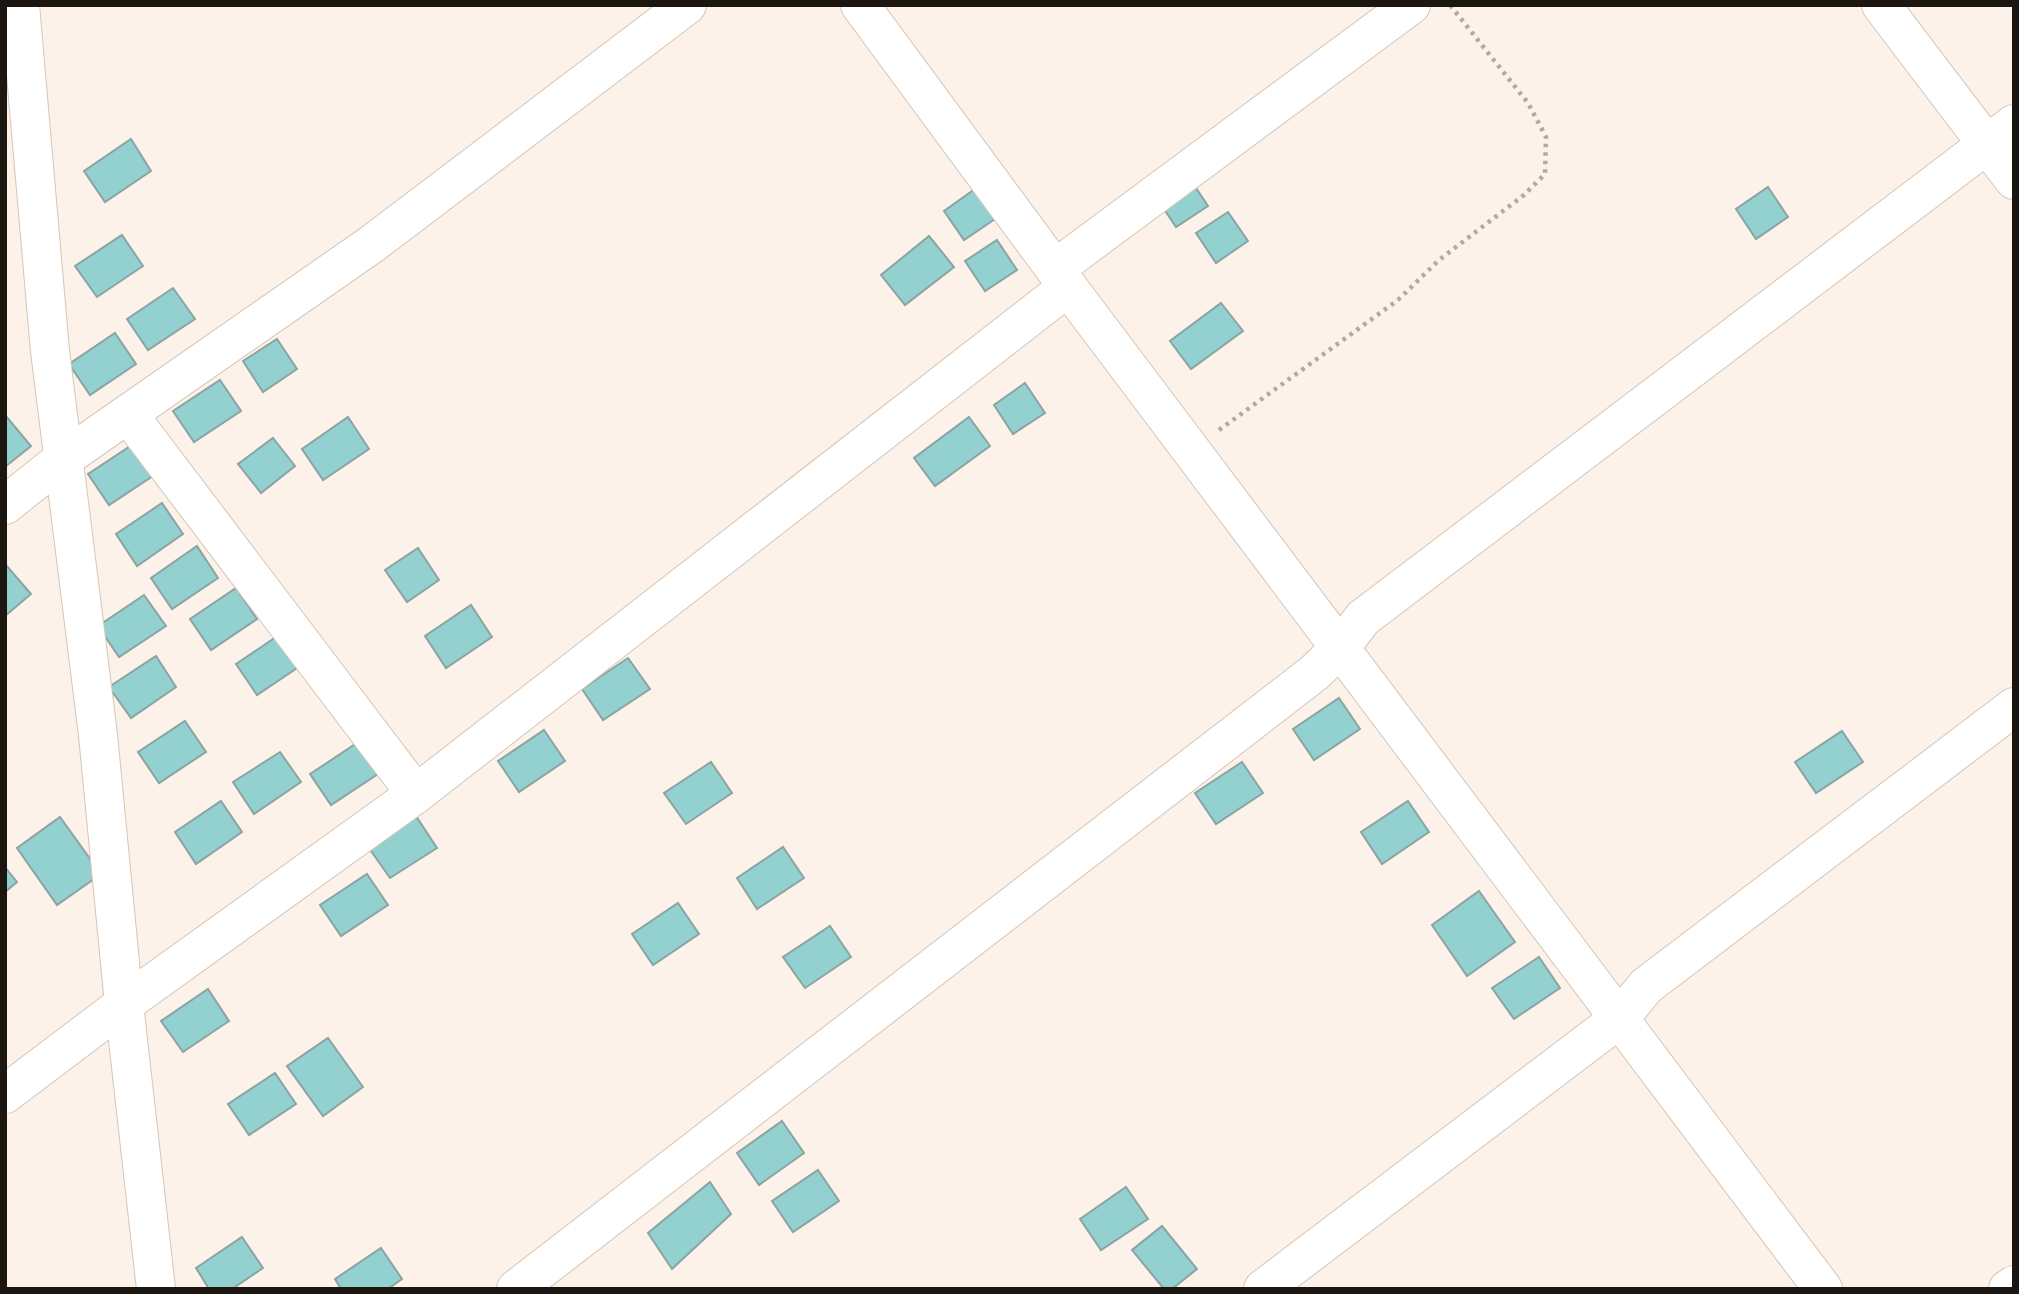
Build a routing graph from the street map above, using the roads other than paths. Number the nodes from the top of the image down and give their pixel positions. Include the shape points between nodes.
1 (20, 5) edge
2 (687, 5) edge
3 (860, 5) edge
4 (1411, 5) edge
5 (1881, 5) edge
6 (2000, 134) edge
7 (2014, 180) edge
8 (1062, 278) junction
9 (128, 414) junction
10 (63, 459) junction
11 (5, 505) edge
12 (1340, 648) junction
13 (2014, 707) edge
14 (416, 794) junction
15 (124, 1004) junction
16 (1620, 1018) junction
17 (5, 1094) edge
18 (2014, 1285) edge
19 (156, 1289) edge
20 (516, 1289) edge
21 (1263, 1289) edge
22 (1823, 1289) edge
23 (2008, 1289) edge

1 - 10 street
2 - 9 street via 372,244
3 - 8 street
4 - 8 street
5 - 6 street
6 - 7 street
6 - 12 street via 1363,618
8 - 12 street
8 - 14 street
9 - 10 street
9 - 14 street
10 - 11 street
10 - 15 street via 98,735
12 - 16 street
12 - 20 street via 1314,673
13 - 16 street via 1646,986
14 - 15 street
15 - 17 street
15 - 19 street
16 - 21 street
16 - 22 street
18 - 23 street

